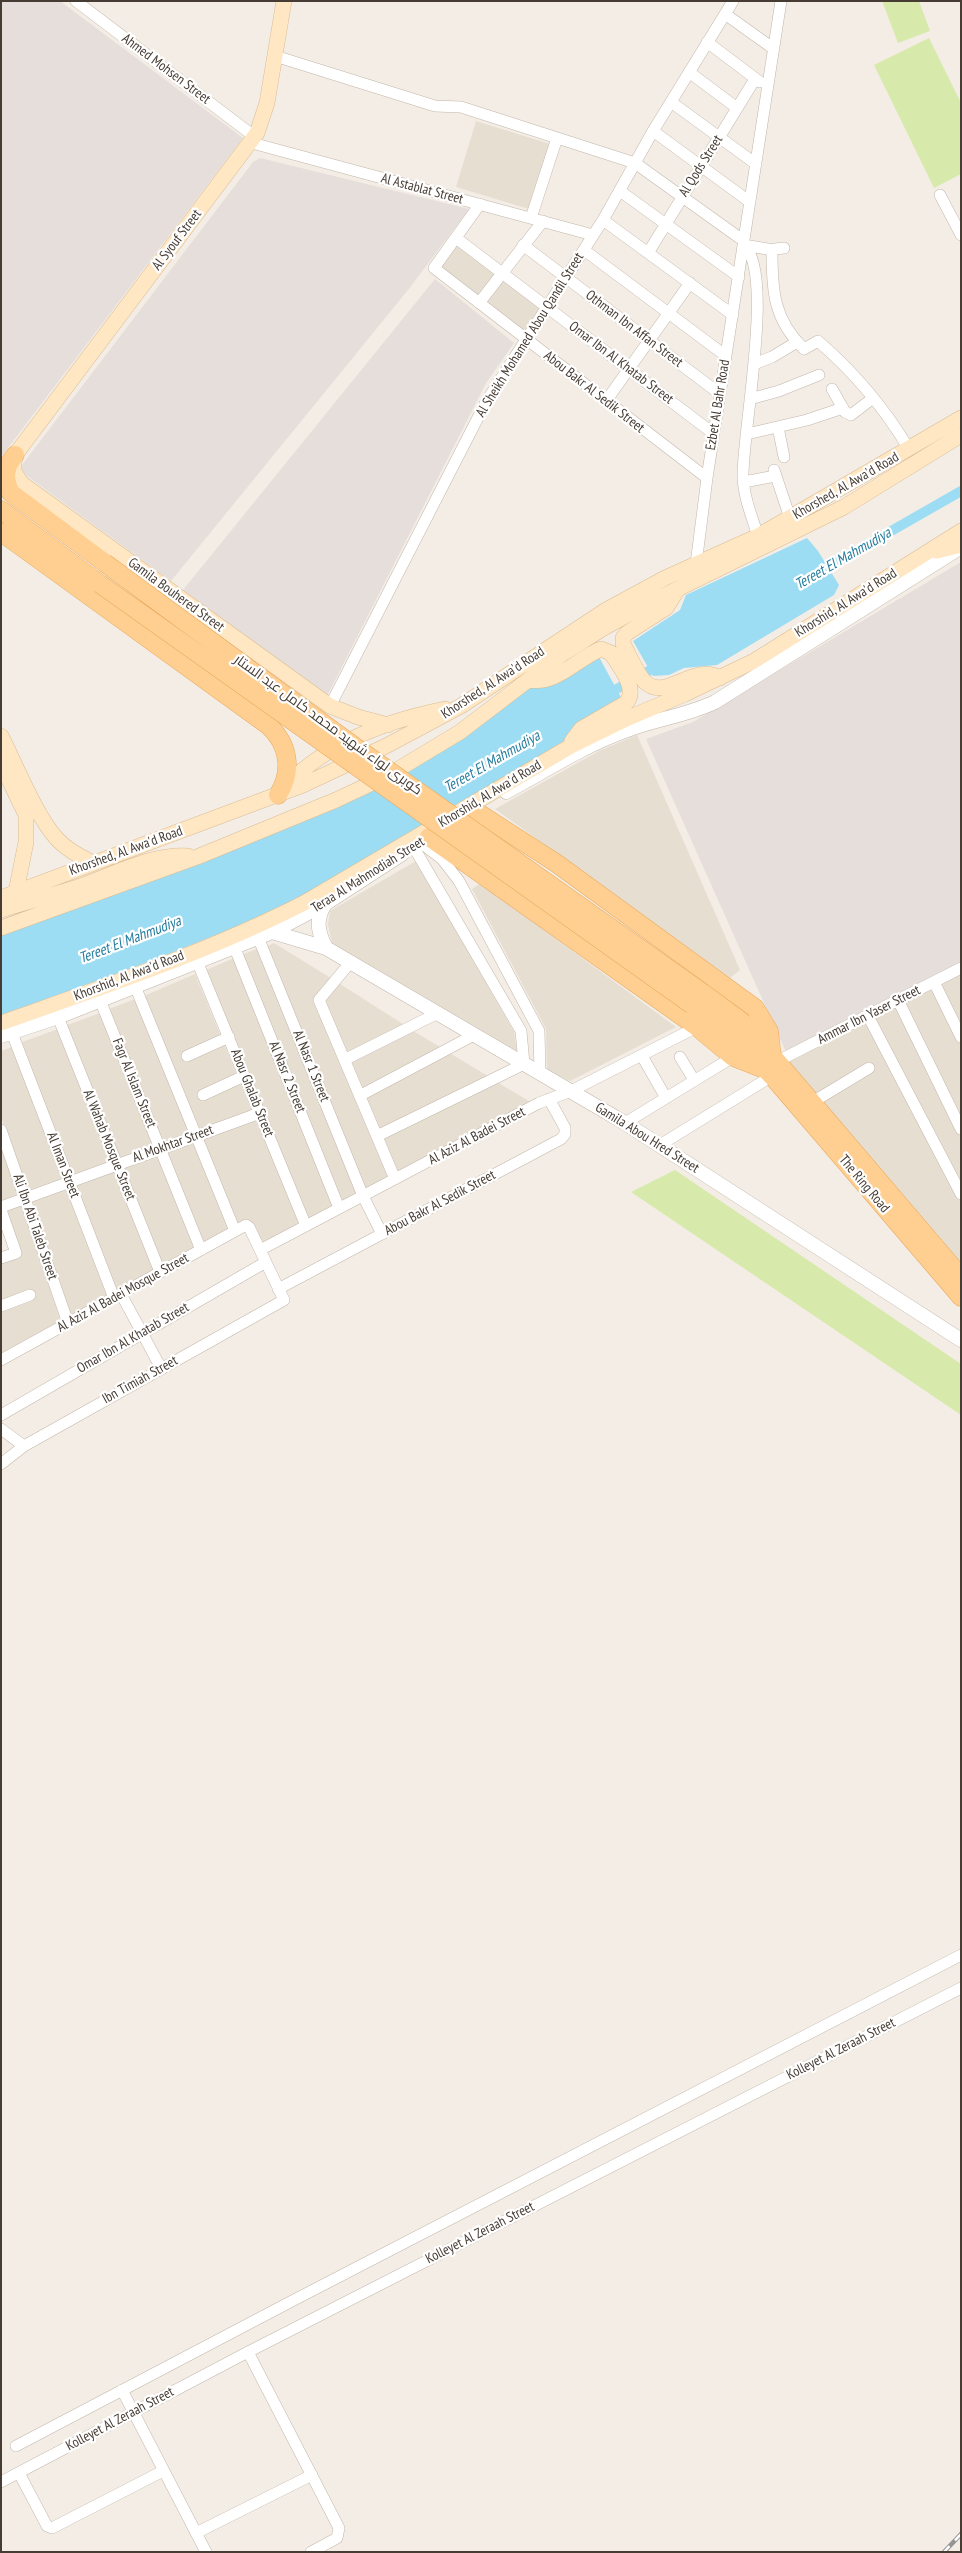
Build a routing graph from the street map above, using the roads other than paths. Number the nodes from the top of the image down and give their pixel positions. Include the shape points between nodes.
1 (76, 1) edge
2 (284, 1) edge
3 (733, 1) edge
4 (781, 1) edge
5 (725, 14) junction
6 (707, 42) junction
7 (774, 49) junction
8 (274, 56) junction
9 (689, 72) junction
10 (755, 79) junction
11 (768, 88) junction
12 (671, 102) junction
13 (737, 108) junction
14 (653, 131) junction
15 (719, 137) junction
16 (557, 138) junction
17 (254, 140) junction
18 (635, 163) junction
19 (756, 164) junction
20 (701, 166) junction
21 (620, 191) junction
22 (940, 195) dead end
23 (682, 197) junction
24 (750, 202) junction
25 (480, 204) junction
26 (537, 220) junction
27 (603, 220) junction
28 (665, 224) junction
29 (593, 234) junction
30 (961, 235) edge
31 (456, 238) junction
32 (744, 243) junction
33 (524, 245) junction
34 (584, 250) junction
35 (648, 253) junction
36 (502, 273) junction
37 (739, 277) junction
38 (566, 278) junction
39 (690, 283) junction
40 (479, 303) junction
41 (548, 307) junction
42 (669, 313) junction
43 (733, 315) junction
44 (527, 340) junction
45 (649, 340) junction
46 (802, 346) junction
47 (726, 356) junction
48 (754, 364) junction
49 (628, 369) junction
50 (819, 375) dead end
51 (832, 389) dead end
52 (720, 394) junction
53 (873, 398) junction
54 (750, 399) junction
55 (606, 401) junction
56 (843, 408) junction
57 (961, 418) edge
58 (778, 427) junction
59 (714, 434) junction
60 (747, 434) junction
61 (961, 435) edge
62 (909, 449) junction
63 (16, 455) junction
64 (784, 457) dead end
65 (707, 478) junction
66 (744, 482) junction
67 (1, 510) edge
68 (790, 518) junction
69 (961, 531) edge
70 (1, 532) edge
71 (758, 536) junction
72 (961, 546) edge
73 (925, 553) junction
74 (696, 564) junction
75 (678, 589) junction
76 (720, 678) junction
77 (529, 680) junction
78 (637, 685) junction
79 (330, 706) junction
80 (461, 706) junction
81 (388, 724) junction
82 (1, 736) edge
83 (571, 746) junction
84 (1, 763) edge
85 (278, 794) junction
86 (474, 810) junction
87 (32, 813) junction
88 (421, 842) junction
89 (543, 855) junction
90 (197, 857) junction
91 (93, 863) junction
92 (508, 893) junction
93 (7, 894) edge
94 (325, 904) junction
95 (1, 910) edge
96 (1, 928) edge
97 (272, 932) junction
98 (258, 937) junction
99 (234, 946) junction
100 (326, 948) junction
101 (197, 961) junction
102 (350, 964) junction
103 (961, 968) edge
104 (934, 982) junction
105 (135, 986) junction
106 (698, 999) junction
107 (100, 1000) junction
108 (898, 1000) junction
109 (436, 1014) junction
110 (868, 1016) junction
111 (58, 1017) junction
112 (697, 1027) junction
113 (5, 1030) edge
114 (474, 1036) junction
115 (228, 1037) junction
116 (961, 1037) edge
117 (187, 1056) dead end
118 (642, 1056) junction
119 (680, 1057) dead end
120 (733, 1057) junction
121 (346, 1059) junction
122 (524, 1064) junction
123 (771, 1066) junction
124 (869, 1068) dead end
125 (540, 1074) junction
126 (244, 1076) junction
127 (694, 1080) junction
128 (571, 1091) junction
129 (203, 1095) dead end
130 (361, 1095) junction
131 (666, 1098) junction
132 (548, 1099) junction
133 (812, 1103) junction
134 (260, 1113) junction
135 (625, 1123) junction
136 (961, 1129) edge
137 (1, 1130) edge
138 (196, 1136) junction
139 (377, 1136) junction
140 (660, 1145) junction
141 (160, 1149) junction
142 (117, 1164) junction
143 (395, 1179) junction
144 (70, 1182) junction
145 (961, 1194) edge
146 (363, 1196) junction
147 (25, 1198) junction
148 (1, 1208) edge
149 (339, 1208) junction
150 (306, 1226) junction
151 (240, 1229) junction
152 (382, 1234) junction
153 (201, 1250) junction
154 (260, 1250) junction
155 (1, 1258) edge
156 (266, 1262) junction
157 (160, 1272) junction
158 (961, 1277) edge
159 (278, 1289) junction
160 (30, 1295) dead end
161 (118, 1296) junction
162 (961, 1297) edge
163 (1, 1306) edge
164 (68, 1323) junction
165 (142, 1333) junction
166 (961, 1340) edge
167 (1, 1360) edge
168 (161, 1368) junction
169 (1, 1414) edge
170 (1, 1429) edge
171 (24, 1446) junction
172 (1, 1464) edge
173 (961, 1955) edge
174 (961, 1988) edge
175 (248, 2352) junction
176 (122, 2390) junction
177 (133, 2413) junction
178 (16, 2446) dead end
179 (163, 2471) junction
180 (19, 2473) junction
181 (312, 2475) junction
182 (1, 2482) edge
183 (196, 2533) junction
184 (206, 2552) edge
185 (312, 2552) edge

1 - 17 street, Ahmed Mohsen Street
2 - 8 main road, Al Syouf Street
3 - 5 street, Al Sheikh Mohamed Abou Qandil Street
4 - 7 street, Ezbet Al Bahr Road
5 - 6 street, Al Sheikh Mohamed Abou Qandil Street
5 - 7 street
6 - 9 street, Al Sheikh Mohamed Abou Qandil Street
6 - 10 street
7 - 11 street, Ezbet Al Bahr Road
8 - 16 street via 435,106 461,107
8 - 17 main road, Al Syouf Street via 266,103
9 - 12 street, Al Sheikh Mohamed Abou Qandil Street
9 - 13 street
10 - 11 street
10 - 13 street, Al Qods Street
11 - 19 street, Ezbet Al Bahr Road
12 - 14 street, Al Sheikh Mohamed Abou Qandil Street
12 - 15 street
13 - 15 street, Al Qods Street
14 - 18 street, Al Sheikh Mohamed Abou Qandil Street
14 - 20 street
15 - 19 street
15 - 20 street, Al Qods Street
16 - 18 street
16 - 26 street
17 - 25 street, Al Astablat Street
17 - 63 main road, Al Syouf Street
18 - 21 street, Al Sheikh Mohamed Abou Qandil Street
18 - 23 street
19 - 24 street, Ezbet Al Bahr Road
20 - 23 street, Al Qods Street
20 - 24 street
21 - 27 street, Al Sheikh Mohamed Abou Qandil Street
21 - 28 street
22 - 30 street
23 - 28 street, Al Qods Street
23 - 32 street
24 - 32 street, Ezbet Al Bahr Road
25 - 26 street, Al Astablat Street
25 - 31 street
26 - 29 street, Al Astablat Street
26 - 33 street
27 - 29 street, Al Sheikh Mohamed Abou Qandil Street
27 - 35 street
28 - 35 street, Al Qods Street
28 - 37 street
29 - 34 street, Al Sheikh Mohamed Abou Qandil Street
31 - 36 street, Omar Ibn Al Khatab Street
31 - 40 street, Abou Bakr Al Sedik Street via 434,268
32 - 37 street, Ezbet Al Bahr Road
32 - 46 street via 778,249 772,284 776,301 786,330
32 - 48 street via 753,261 757,304
33 - 36 street
33 - 38 street, Othman Ibn Affan Street
34 - 38 street, Al Sheikh Mohamed Abou Qandil Street
34 - 42 street
35 - 39 street
36 - 40 street
36 - 41 street, Omar Ibn Al Khatab Street
37 - 43 street, Ezbet Al Bahr Road
38 - 41 street, Al Sheikh Mohamed Abou Qandil Street
38 - 45 street, Othman Ibn Affan Street
39 - 42 street
39 - 43 street
40 - 44 street, Abou Bakr Al Sedik Street
41 - 44 street, Al Sheikh Mohamed Abou Qandil Street
41 - 49 street, Omar Ibn Al Khatab Street
42 - 45 street
42 - 47 street
43 - 47 street, Ezbet Al Bahr Road
44 - 55 street, Abou Bakr Al Sedik Street
44 - 79 street, Al Sheikh Mohamed Abou Qandil Street via 486,402
45 - 49 street
45 - 52 street, Othman Ibn Affan Street
46 - 48 street
46 - 53 street via 818,341 841,361
47 - 52 street, Ezbet Al Bahr Road
48 - 54 street
49 - 55 street
49 - 59 street, Omar Ibn Al Khatab Street
50 - 54 street
51 - 56 street
52 - 59 street, Ezbet Al Bahr Road
53 - 56 street via 854,414 848,414
53 - 62 street
54 - 60 street
55 - 65 street, Abou Bakr Al Sedik Street
56 - 58 street
57 - 62 main road, Khorshed, Al Awa'd Road
58 - 60 street
58 - 64 street
59 - 65 street, Ezbet Al Bahr Road
60 - 66 street
61 - 75 main road, Khorshed, Al Awa'd Road via 844,507
62 - 68 main road, Khorshed, Al Awa'd Road
63 - 79 main road, Gamila Bouhered Street via 13,470 21,483
63 - 106 main road, كوبرى لواء شهيد محمد كامل عبد الستار, bridge via 6,469 5,477 11,493
65 - 74 street, Ezbet Al Bahr Road
66 - 68 street via 774,473
66 - 71 street
67 - 106 main road, كوبرى لواء شهيد محمد كامل عبد الستار, bridge via 100,584
68 - 71 main road, Khorshed, Al Awa'd Road
69 - 73 main road, Khorshid, Al Awa'd Road
70 - 85 main road via 269,726 280,738 287,760 285,782
71 - 74 main road, Khorshed, Al Awa'd Road
72 - 73 main road
72 - 86 street, Teraa Al Mahmodiah Street via 715,702 603,739
73 - 76 main road, Khorshid, Al Awa'd Road
74 - 80 main road, Khorshed, Al Awa'd Road via 597,615
75 - 77 main road, Khorshed, Al Awa'd Road via 602,628
75 - 78 main road via 666,608 623,638
76 - 78 main road via 700,674 663,688
76 - 83 main road, Khorshid, Al Awa'd Road
77 - 78 main road via 551,678 601,649 606,650
77 - 90 main road, Khorshed, Al Awa'd Road via 460,732 387,776
78 - 83 main road via 626,703 581,729
79 - 81 main road, Gamila Bouhered Street
80 - 81 main road
80 - 85 main road, Khorshed, Al Awa'd Road via 344,767
81 - 85 main road via 320,757
82 - 87 main road
83 - 113 main road, Khorshid, Al Awa'd Road via 337,885 272,919
84 - 87 main road
85 - 91 main road, Khorshed, Al Awa'd Road
86 - 88 street, Teraa Al Mahmodiah Street
86 - 89 main road
87 - 91 main road via 58,841
87 - 93 main road via 26,842
88 - 92 main road
88 - 94 street, Teraa Al Mahmodiah Street
88 - 122 street via 521,1031
88 - 125 street via 442,859 459,881 539,1031
89 - 92 main road via 518,867
89 - 123 main road via 755,1008 769,1031
90 - 95 main road via 156,859
90 - 96 main road, Khorshed, Al Awa'd Road
91 - 93 main road, Khorshed, Al Awa'd Road
92 - 112 main road
94 - 97 street, Teraa Al Mahmodiah Street
94 - 100 street via 318,925
97 - 98 street, Teraa Al Mahmodiah Street
97 - 100 street, Gamila Abou Hred Street
98 - 99 street, Teraa Al Mahmodiah Street
98 - 146 street, Al Nasr 1 Street
99 - 101 street, Teraa Al Mahmodiah Street
99 - 149 street, Al Nasr 2 Street
100 - 102 street, Gamila Abou Hred Street
101 - 105 street, Teraa Al Mahmodiah Street
101 - 115 street, Abou Ghalab Street
102 - 109 street, Gamila Abou Hred Street
102 - 121 street via 319,1000
103 - 104 street, Ammar Ibn Yaser Street
104 - 108 street, Ammar Ibn Yaser Street
104 - 116 street
105 - 107 street, Teraa Al Mahmodiah Street
105 - 138 street
106 - 123 main road, كوبرى لواء شهيد محمد كامل عبد الستار via 741,1021
107 - 111 street, Teraa Al Mahmodiah Street
107 - 141 street, Fagr Al Islam Street
108 - 110 street, Ammar Ibn Yaser Street
108 - 136 street
109 - 114 street, Gamila Abou Hred Street
109 - 121 street
110 - 123 street, Ammar Ibn Yaser Street
110 - 145 street
111 - 113 street, Teraa Al Mahmodiah Street
111 - 142 street, Al Wahab Mosque Street
112 - 118 street, Al Aziz Al Badei Street
112 - 120 main road
113 - 144 street, Al Iman Street
114 - 122 street, Gamila Abou Hred Street
114 - 130 street
115 - 117 street
115 - 126 street, Abou Ghalab Street
118 - 128 street, Al Aziz Al Badei Street
118 - 131 street
119 - 127 street
120 - 123 main road
120 - 127 street
121 - 130 street
122 - 125 street, Gamila Abou Hred Street
122 - 139 street
123 - 133 main road, The Ring Road
123 - 140 street, Ammar Ibn Yaser Street
123 - 162 main road, The Ring Road
124 - 133 street
125 - 128 street, Gamila Abou Hred Street
126 - 129 street
126 - 134 street, Abou Ghalab Street
127 - 131 street
128 - 132 street, Al Aziz Al Badei Street
128 - 135 street, Gamila Abou Hred Street
130 - 139 street
131 - 135 street
132 - 143 street, Al Aziz Al Badei Street
132 - 152 street, Abou Bakr Al Sedik Street via 565,1128 564,1137
133 - 158 main road, The Ring Road
134 - 138 street, Al Mokhtar Street
134 - 150 street, Abou Ghalab Street
135 - 140 street, Gamila Abou Hred Street
137 - 147 street, Ali Ibn Abi Taleb Street
138 - 141 street, Al Mokhtar Street
138 - 151 street
139 - 143 street
140 - 166 street, Gamila Abou Hred Street
141 - 142 street, Al Mokhtar Street
141 - 153 street, Fagr Al Islam Street
142 - 144 street, Al Mokhtar Street
142 - 157 street, Al Wahab Mosque Street
143 - 146 street, Al Aziz Al Badei Street
144 - 147 street, Al Mokhtar Street
144 - 161 street, Al Iman Street
146 - 149 street, Al Aziz Al Badei Street
146 - 152 street, Al Nasr 1 Street
147 - 148 street, Al Mokhtar Street
147 - 164 street, Ali Ibn Abi Taleb Street
148 - 155 street via 16,1253
149 - 150 street, Al Aziz Al Badei Street
150 - 154 street, Al Aziz Al Badei Street
151 - 153 street, Al Aziz Al Badei Mosque Street
151 - 154 street via 249,1227
152 - 159 street, Abou Bakr Al Sedik Street
153 - 157 street, Al Aziz Al Badei Mosque Street
154 - 156 street
156 - 159 street
156 - 165 street, Omar Ibn Al Khatab Street
157 - 161 street, Al Aziz Al Badei Mosque Street
159 - 168 street, Ibn Timiah Street via 282,1302
160 - 163 street
161 - 164 street, Al Aziz Al Badei Mosque Street
161 - 165 street, Al Iman Street
164 - 167 street, Al Aziz Al Badei Mosque Street
165 - 168 street, Al Iman Street
165 - 169 street, Omar Ibn Al Khatab Street
168 - 171 street, Ibn Timiah Street
170 - 171 street
171 - 172 street, Ibn Timiah Street
173 - 176 street, Kolleyet Al Zeraah Street
174 - 175 street, Kolleyet Al Zeraah Street
175 - 177 street, Kolleyet Al Zeraah Street
175 - 181 street
176 - 177 street
176 - 178 street, Kolleyet Al Zeraah Street
177 - 179 street
177 - 180 street, Kolleyet Al Zeraah Street
179 - 180 street via 52,2528 47,2526
179 - 183 street
180 - 182 street, Kolleyet Al Zeraah Street
181 - 183 street
181 - 185 street via 340,2532 334,2540
183 - 184 street

